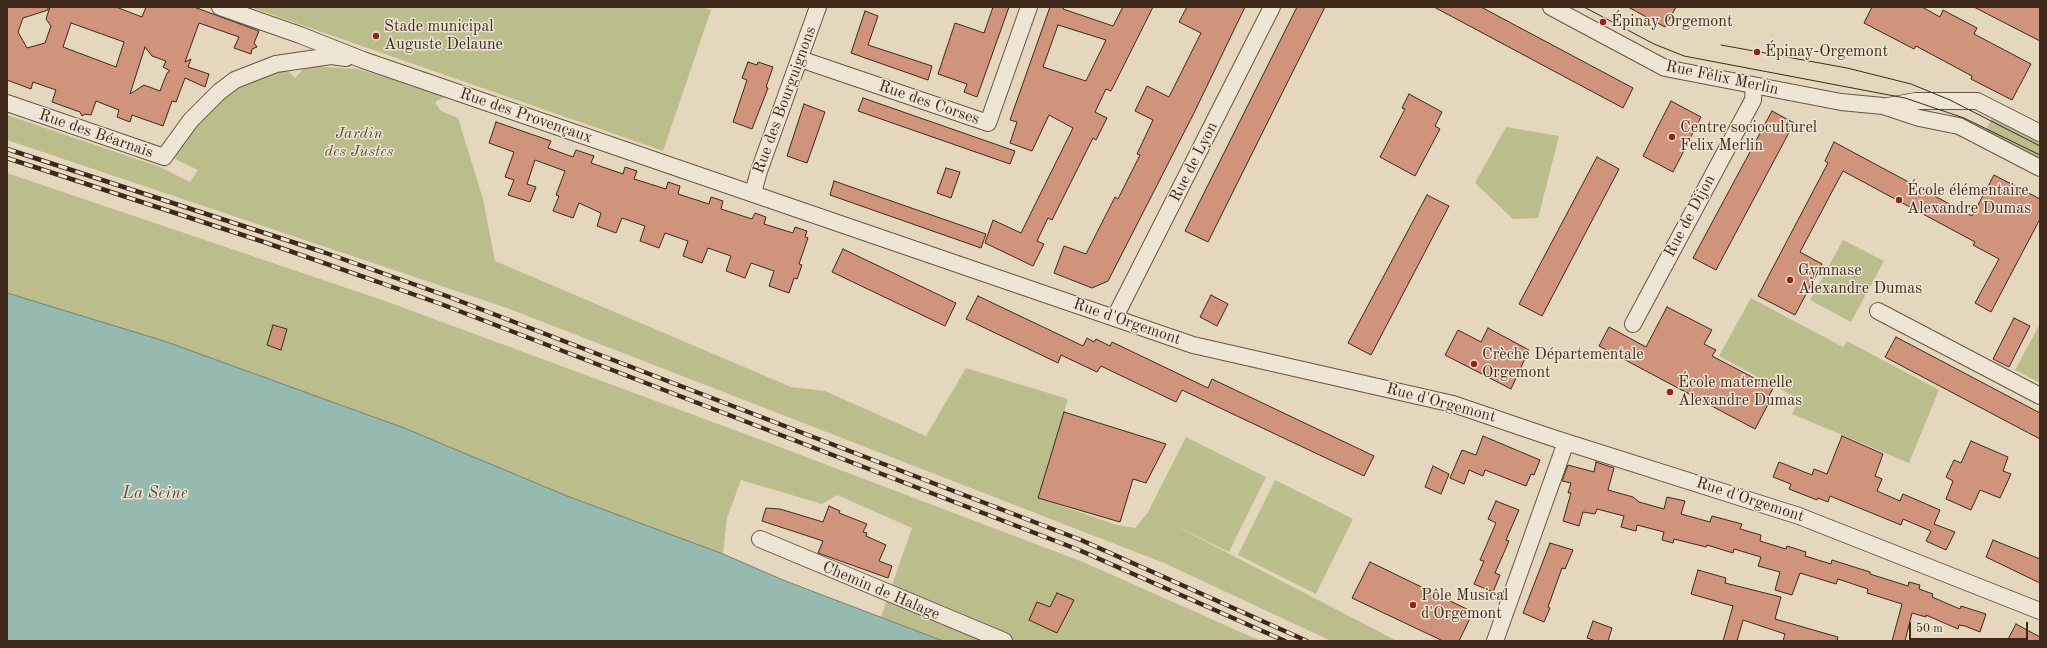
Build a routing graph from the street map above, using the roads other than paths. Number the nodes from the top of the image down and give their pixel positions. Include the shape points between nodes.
1 (220, 7) edge
2 (818, 7) edge
3 (1029, 7) edge
4 (1272, 7) edge
5 (1550, 7) edge
6 (800, 59) junction
7 (363, 60) junction
8 (1754, 86) junction
9 (1977, 101) junction
10 (7, 103) edge
11 (1883, 106) junction
12 (1959, 126) junction
13 (2040, 133) edge
14 (2040, 168) edge
15 (753, 193) junction
16 (833, 221) joint
17 (1878, 311) dead end
18 (1115, 317) junction
19 (1633, 324) dead end
20 (2040, 396) edge
21 (1566, 442) junction
22 (760, 539) dead end
23 (2040, 611) edge
24 (1004, 641) edge
25 (1495, 641) edge

1 - 7 street, Rue des Provençaux
2 - 6 street, Rue des Bourguignons
3 - 6 street, Rue des Corses via 988,123
4 - 18 street, Rue de Lyon
5 - 8 street, Rue Félix Merlin via 1665,68
6 - 15 street, Rue des Bourguignons
7 - 10 street, Rue des Béarnais via 331,56 302,59 276,64 234,80 191,120 164,157
7 - 15 street, Rue des Provençaux
8 - 11 street, Rue Félix Merlin via 1841,102
8 - 19 street, Rue de Dijon via 1753,100
9 - 11 street, Rue Félix Merlin via 1916,101
9 - 12 street
9 - 13 street, Rue Félix Merlin
11 - 12 street, Rue Félix Merlin via 1919,118
12 - 14 street, Rue Félix Merlin
15 - 16 street, Rue des Provençaux
16 - 18 street, Rue d'Orgemont
17 - 20 street
18 - 21 street, Rue d'Orgemont via 1193,345 1454,404
21 - 23 street, Rue d'Orgemont via 1799,516
21 - 25 street
22 - 24 street, Chemin de Halage

